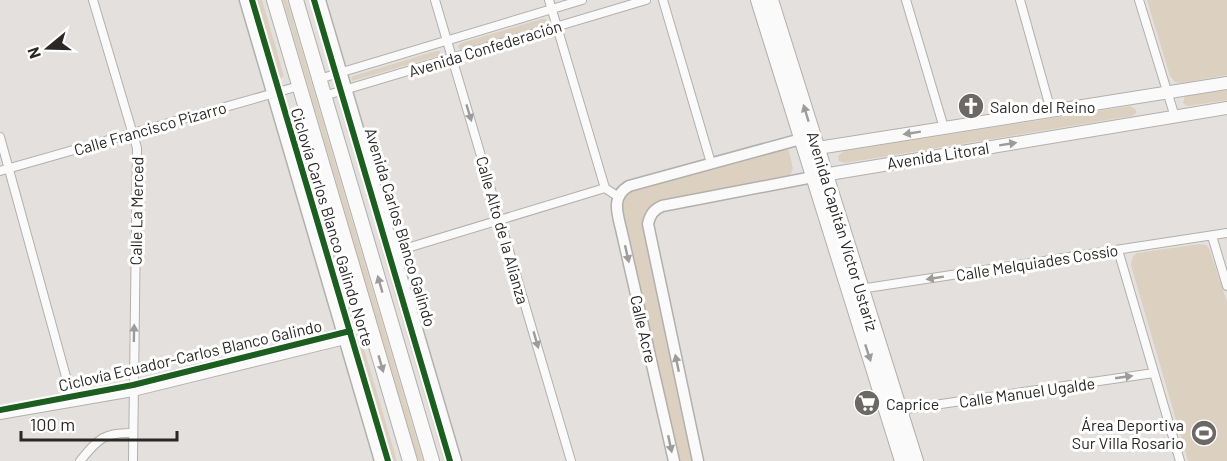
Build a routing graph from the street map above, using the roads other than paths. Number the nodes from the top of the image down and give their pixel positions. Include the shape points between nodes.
1 (93, 0) edge
2 (245, 0) edge
3 (274, 0) edge
4 (296, 0) edge
5 (320, 0) edge
6 (435, 0) edge
7 (582, 0) edge
8 (646, 0) edge
9 (663, 0) edge
10 (758, 0) edge
11 (771, 0) edge
12 (906, 0) edge
13 (1020, 0) edge
14 (1139, 0) edge
15 (550, 4) edge
16 (556, 26) junction
17 (447, 40) junction
18 (452, 57) junction
19 (341, 72) junction
20 (319, 79) junction
21 (1227, 83) edge
22 (299, 86) junction
23 (346, 90) junction
24 (1167, 92) junction
25 (272, 94) junction
26 (324, 96) junction
27 (1227, 108) edge
28 (1051, 111) junction
29 (1175, 117) junction
30 (944, 128) junction
31 (132, 133) junction
32 (0, 137) edge
33 (811, 142) junction
34 (711, 163) junction
35 (5, 169) edge
36 (819, 176) junction
37 (605, 188) junction
38 (618, 196) junction
39 (652, 212) joint
40 (501, 219) junction
41 (1227, 233) edge
42 (1212, 236) junction
43 (1118, 250) junction
44 (394, 252) junction
45 (1227, 286) edge
46 (854, 290) junction
47 (345, 340) junction
48 (1154, 373) junction
49 (134, 392) junction
50 (73, 402) junction
51 (900, 410) junction
52 (0, 415) edge
53 (133, 432) junction
54 (80, 461) edge
55 (133, 461) edge
56 (380, 461) edge
57 (410, 461) edge
58 (432, 461) edge
59 (456, 461) edge
60 (571, 461) edge
61 (674, 461) edge
62 (698, 461) edge
63 (902, 461) edge
64 (916, 461) edge
65 (1180, 461) edge

1 - 31 street, Calle La Merced
2 - 25 street
3 - 22 main road
4 - 20 main road
5 - 19 street, Avenida Carlos Blanco Galindo
6 - 17 street, Calle Alto de la Alianza
7 - 15 street, Avenida Confederación
8 - 16 street, Avenida Confederación
9 - 34 street
10 - 33 main road, Avenida Capitán Víctor Ustariz
33 -> 11 main road, Avenida Capitán Víctor Ustariz
12 - 30 street
13 - 28 street
14 - 24 street
15 - 16 street
15 - 17 street, Avenida Confederación
16 - 18 street, Avenida Confederación
16 - 37 street
17 - 18 street, Calle Alto de la Alianza
17 - 19 street, Avenida Confederación
18 - 23 street, Avenida Confederación
18 -> 40 street, Calle Alto de la Alianza
19 - 20 street, Avenida Confederación
19 - 23 street, Avenida Carlos Blanco Galindo
20 - 26 main road
21 - 24 main road, Avenida Litoral
22 - 25 street, Calle Francisco Pizarro
22 -> 57 main road
23 - 26 street, Avenida Confederación
23 - 44 street, Avenida Carlos Blanco Galindo
24 - 28 main road, Avenida Litoral
24 - 29 street
25 - 31 street, Calle Francisco Pizarro
25 - 47 street
58 -> 26 main road
27 - 29 main road, Avenida Litoral
28 - 30 main road, Avenida Litoral
36 -> 29 main road, Avenida Litoral
30 -> 33 main road, Avenida Litoral
31 - 35 street, Calle Francisco Pizarro
49 -> 31 street, Calle La Merced via 137,148
32 - 35 street
33 - 34 street, Avenida Litoral
33 - 36 main road, Avenida Capitán Víctor Ustariz
34 - 38 street, Avenida Litoral via 629,186
35 - 50 street
36 - 39 street, Avenida Litoral via 662,206
36 - 46 main road, Avenida Capitán Víctor Ustariz
37 - 38 street
37 - 40 street
38 -> 61 street, Calle Acre via 622,233
62 -> 39 street, Calle Acre via 648,224
40 - 44 street
40 -> 60 street, Calle Alto de la Alianza
41 - 42 street, Calle Melquiades Cossío
42 - 43 street, Calle Melquiades Cossío
42 - 45 street
43 -> 46 street, Calle Melquiades Cossío
43 - 48 street
44 - 59 street, Avenida Carlos Blanco Galindo
46 - 51 main road, Avenida Capitán Víctor Ustariz
46 -> 63 main road, Avenida Capitán Víctor Ustariz
47 - 49 street
47 - 56 street
51 -> 48 street, Calle Manuel Ugalde
48 - 65 street
49 - 50 street
49 - 53 street
50 - 52 street
51 - 64 main road, Avenida Capitán Víctor Ustariz
53 - 54 street via 107,435 96,441
53 - 55 street

